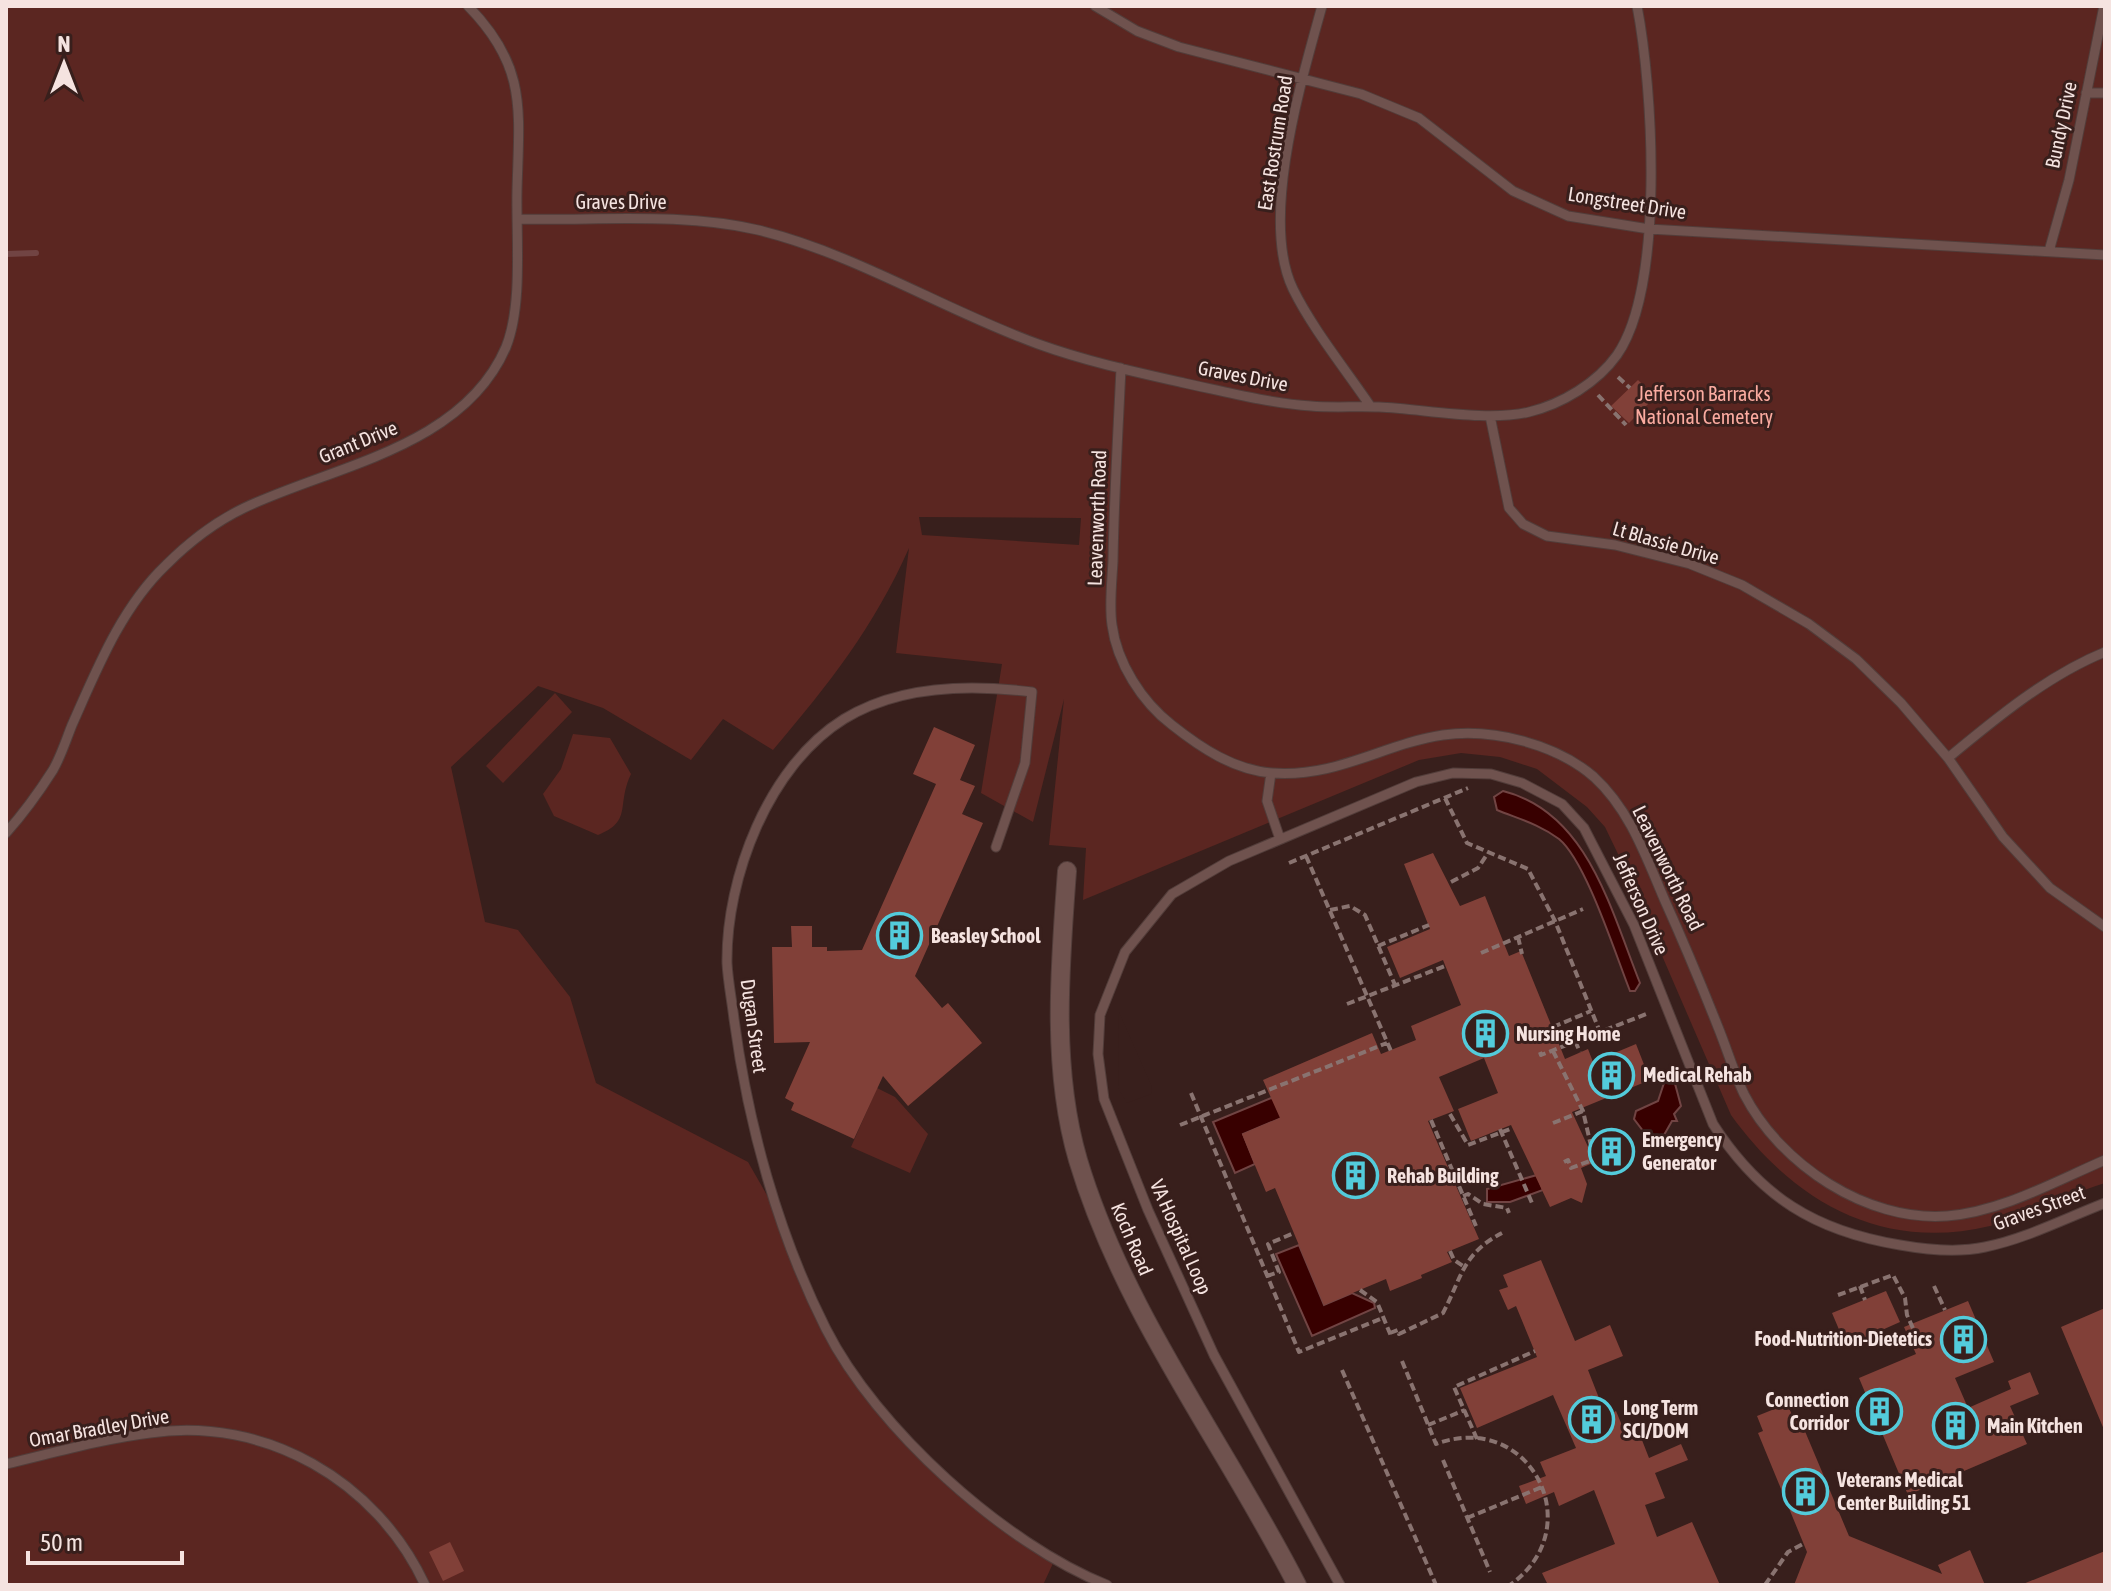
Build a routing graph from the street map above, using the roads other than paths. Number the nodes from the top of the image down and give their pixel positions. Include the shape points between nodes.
1 (468, 6) edge
2 (1095, 6) edge
3 (1322, 6) edge
4 (1637, 6) edge
5 (2104, 6) edge
6 (1302, 78) junction
7 (2086, 93) junction
8 (2105, 93) edge
9 (517, 219) junction
10 (1649, 229) junction
11 (2049, 251) junction
12 (2105, 255) edge
13 (1121, 368) junction
14 (1371, 407) junction
15 (1490, 416) junction
16 (2105, 652) edge
17 (1948, 758) junction
18 (1271, 773) junction
19 (6, 833) edge
20 (1280, 839) junction
21 (996, 847) dead end
22 (1067, 871) dead end
23 (1172, 894) joint
24 (2105, 927) edge
25 (2105, 1160) edge
26 (2105, 1203) edge
27 (1985, 1247) joint
28 (6, 1464) edge
29 (425, 1585) edge
30 (1107, 1585) edge
31 (1297, 1585) edge
32 (1340, 1585) edge

1 - 9 lane, Grant Drive via 495,35 515,77
2 - 6 lane, Longstreet Drive via 1137,31 1179,47
3 - 6 lane, East Rostrum Road
4 - 10 lane, Graves Drive via 1646,55
5 - 7 lane, Bundy Drive
6 - 10 lane, Longstreet Drive via 1419,118 1513,191 1568,216
6 - 14 lane, East Rostrum Road via 1280,202 1281,244 1292,288
7 - 8 lane
7 - 11 lane, Bundy Drive
9 - 13 lane, Graves Drive via 690,220 762,231 1039,344
9 - 19 lane, Grant Drive via 515,307 506,347 488,376 435,428 243,508 199,535 165,566 132,602 54,768
10 - 11 lane, Longstreet Drive
10 - 15 lane, Graves Drive via 1638,313 1616,356 1573,394 1530,412
11 - 12 lane, Longstreet Drive
13 - 14 lane, Graves Drive via 1255,399
13 - 18 lane, Leavenworth Road via 1111,624 1125,670 1161,717 1201,748
14 - 15 lane, Graves Drive
15 - 17 lane, Lt Blassie Drive via 1509,508 1523,524 1547,536 1615,545 1690,564 1742,585 1856,659
16 - 17 lane via 1993,721
17 - 24 lane, Lt Blassie Drive via 2003,837 2050,888
18 - 20 lane via 1267,801
18 - 25 lane, Leavenworth Road via 1319,771 1444,735 1515,740 1552,751 1593,777 1629,819 1745,1094 1774,1139 1820,1178 1860,1200 1902,1213 1946,1216 2006,1201
20 - 23 lane, Jefferson Drive
20 - 27 lane, Jefferson Drive via 1416,782 1453,773 1491,774 1562,804 1584,828 1634,925 1713,1124 1766,1190 1817,1223 1863,1239 1936,1251
21 - 30 lane, Dugan Street via 1025,763 1032,692 948,687 891,700 844,719 808,749 762,815 737,885 727,963 741,1073 781,1220 827,1330 871,1397 937,1470 1005,1526 1073,1572
22 - 31 street, Koch Road via 1060,1023 1066,1102 1078,1158 1128,1287
23 - 32 lane, VA Hospital Loop via 1125,952 1100,1015 1104,1099 1214,1355
26 - 27 lane, Graves Street
28 - 29 lane, Omar Bradley Drive via 151,1432 233,1434 272,1444 338,1477 365,1500 406,1548

